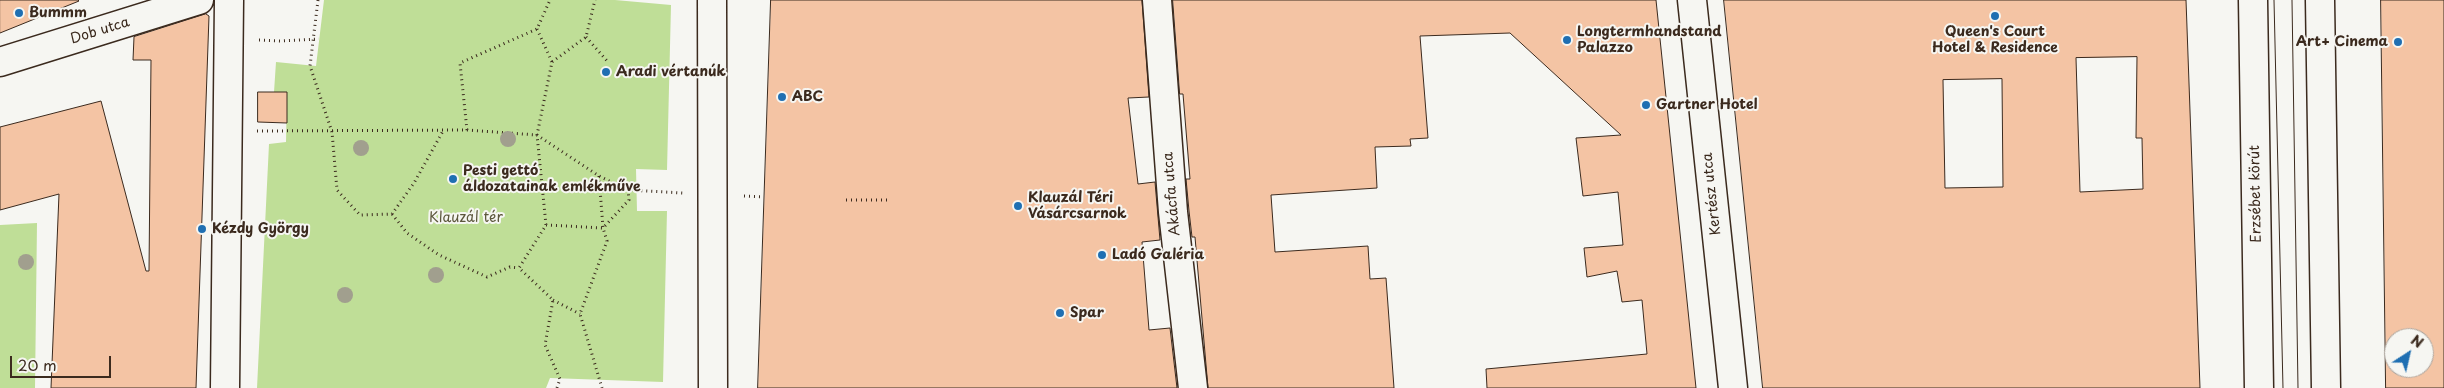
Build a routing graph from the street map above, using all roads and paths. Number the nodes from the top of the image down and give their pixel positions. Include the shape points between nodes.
1 (199, 0) edge
2 (229, 0) edge
3 (318, 0) edge
4 (550, 0) edge
5 (595, 0) edge
6 (712, 0) edge
7 (1157, 0) edge
8 (1692, 0) edge
9 (2253, 0) edge
10 (2320, 0) edge
11 (537, 28) junction
12 (586, 37) junction
13 (319, 39) dead end
14 (264, 40) dead end
15 (314, 40) junction
16 (0, 62) edge
17 (552, 62) junction
18 (608, 62) dead end
19 (443, 130) junction
20 (467, 130) junction
21 (278, 132) dead end
22 (332, 132) junction
23 (537, 134) junction
24 (599, 176) junction
25 (628, 190) junction
26 (672, 192) dead end
27 (846, 200) dead end
28 (890, 200) dead end
29 (392, 214) junction
30 (546, 225) junction
31 (603, 228) junction
32 (519, 268) junction
33 (553, 300) junction
34 (580, 314) junction
35 (224, 388) edge
36 (557, 388) edge
37 (602, 388) edge
38 (713, 388) edge
39 (1193, 388) edge
40 (1733, 388) edge
41 (2259, 388) edge
42 (2326, 388) edge

1 - 16 street, Dob utca
2 - 35 street
3 - 15 path
4 - 11 path
5 - 12 path
6 - 38 street
7 - 39 street, Akácfa utca via 1173,212
8 - 40 street, Kertész utca
9 - 41 street, Erzsébet körút
10 - 42 street
11 - 17 path
11 - 20 path via 460,63
12 - 17 path
12 - 18 path
13 - 15 path
14 - 15 path
15 - 22 path via 310,66
17 - 23 path
19 - 20 path
19 - 22 path
19 - 29 path via 414,183
20 - 23 path
21 - 22 path
22 - 29 path via 337,190 360,215
23 - 24 path
23 - 30 path
24 - 25 path
24 - 31 path
25 - 26 path
25 - 31 path via 629,200
27 - 28 path
29 - 32 path via 415,239 439,255 487,278 510,267
30 - 31 path
30 - 32 path
31 - 34 path via 607,241
32 - 33 path
33 - 34 path
33 - 36 path via 545,345 560,379
34 - 37 path

